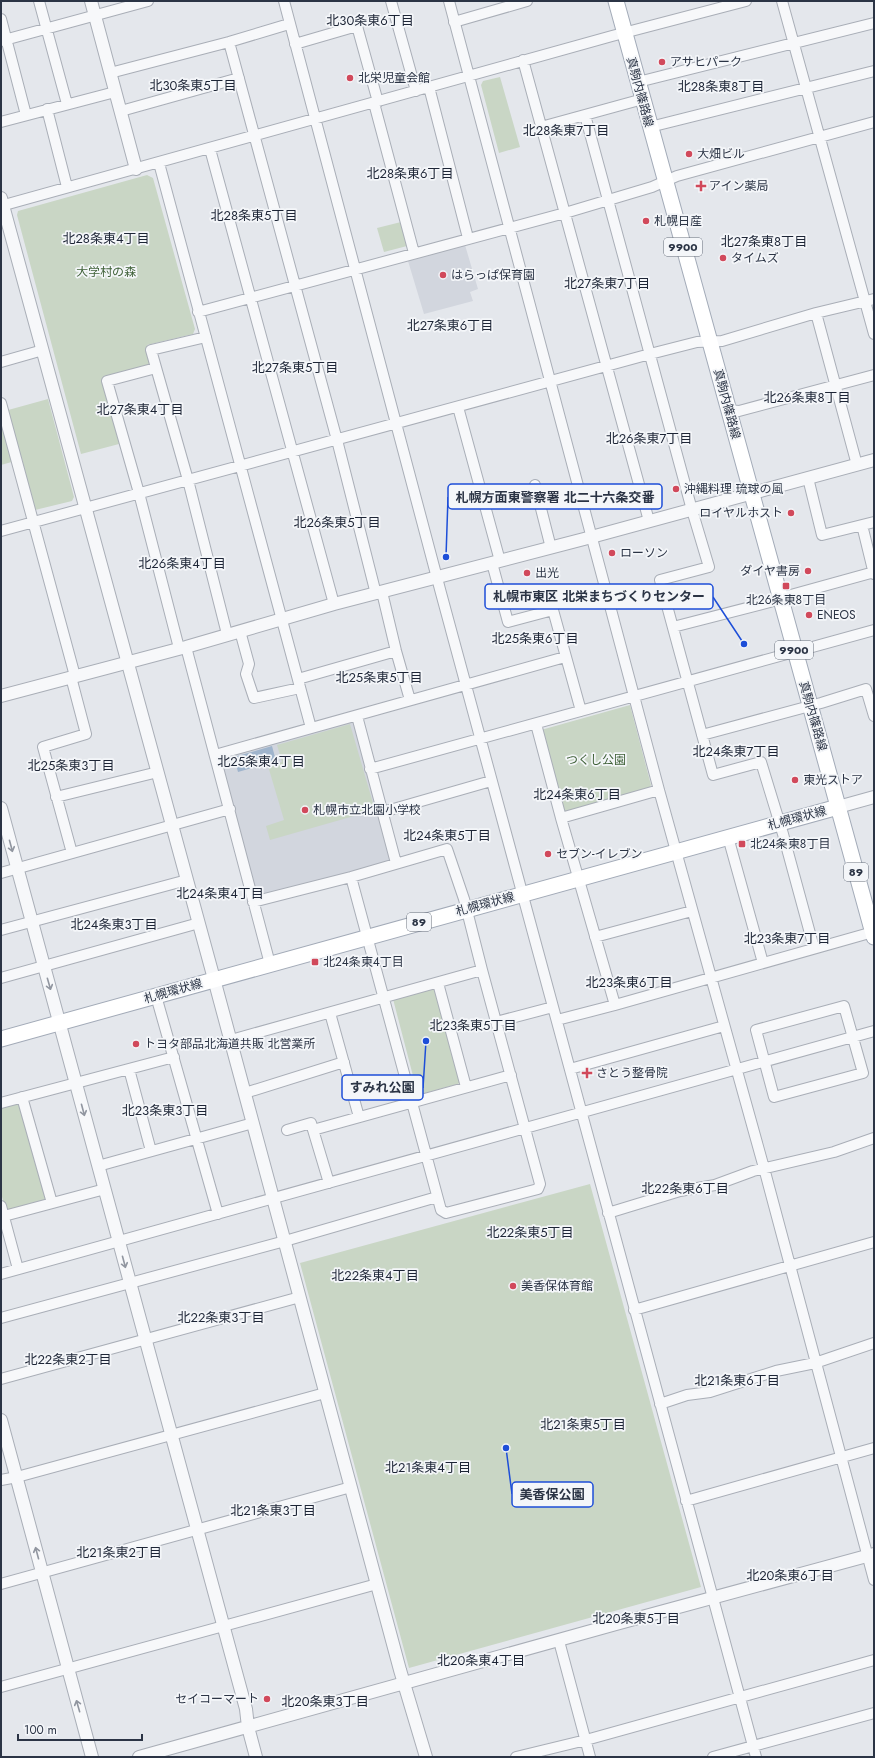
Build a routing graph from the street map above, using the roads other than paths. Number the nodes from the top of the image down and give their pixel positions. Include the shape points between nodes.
1 (39, 1) edge
2 (91, 1) edge
3 (148, 1) edge
4 (284, 1) edge
5 (391, 1) edge
6 (449, 1) edge
7 (527, 1) edge
8 (616, 1) edge
9 (746, 1) edge
10 (782, 1) edge
11 (95, 16) junction
12 (1, 19) edge
13 (454, 22) junction
14 (874, 23) edge
15 (289, 24) junction
16 (46, 29) junction
17 (625, 32) junction
18 (4, 41) edge
19 (229, 42) junction
20 (794, 43) junction
21 (295, 44) junction
22 (523, 60) junction
23 (874, 70) edge
24 (110, 73) junction
25 (469, 76) junction
26 (239, 78) junction
27 (638, 82) junction
28 (429, 87) junction
29 (806, 88) junction
30 (416, 91) junction
31 (116, 92) junction
32 (642, 99) junction
33 (376, 102) junction
34 (67, 104) junction
35 (47, 109) junction
36 (121, 111) junction
37 (26, 115) junction
38 (585, 115) junction
39 (315, 119) junction
40 (1, 122) edge
41 (874, 124) edge
42 (541, 127) junction
43 (650, 127) junction
44 (255, 136) junction
45 (820, 137) junction
46 (210, 149) junction
47 (159, 163) junction
48 (136, 169) junction
49 (664, 181) junction
50 (67, 187) junction
51 (608, 199) junction
52 (2, 203) edge
53 (565, 212) junction
54 (509, 228) junction
55 (468, 238) junction
56 (414, 253) junction
57 (355, 269) junction
58 (295, 285) junction
59 (250, 297) junction
60 (870, 301) edge
61 (198, 312) junction
62 (816, 314) junction
63 (874, 334) edge
64 (206, 337) junction
65 (710, 341) junction
66 (43, 350) junction
67 (650, 354) junction
68 (1, 362) edge
69 (606, 366) junction
70 (156, 368) junction
71 (874, 375) edge
72 (551, 381) junction
73 (836, 384) junction
74 (1, 403) edge
75 (458, 407) junction
76 (728, 410) junction
77 (396, 424) junction
78 (337, 440) junction
79 (293, 452) junction
80 (874, 460) edge
81 (857, 465) junction
82 (240, 466) junction
83 (808, 478) junction
84 (188, 480) junction
85 (535, 485) dead end
86 (139, 493) junction
87 (751, 493) junction
88 (86, 507) junction
89 (692, 510) junction
90 (649, 521) junction
91 (33, 522) junction
92 (874, 522) edge
93 (862, 525) junction
94 (1, 531) edge
95 (592, 537) junction
96 (551, 548) junction
97 (496, 562) junction
98 (874, 573) edge
99 (437, 577) junction
100 (379, 593) junction
101 (780, 598) junction
102 (334, 604) junction
103 (282, 620) junction
104 (672, 627) junction
105 (874, 630) edge
106 (240, 631) junction
107 (227, 634) junction
108 (183, 648) junction
109 (396, 651) junction
110 (795, 652) junction
111 (565, 657) junction
112 (127, 662) junction
113 (73, 676) junction
114 (688, 682) junction
115 (299, 683) junction
116 (466, 686) junction
117 (1, 696) edge
118 (635, 697) junction
119 (410, 700) junction
120 (810, 706) junction
121 (581, 711) junction
122 (357, 716) junction
123 (874, 716) edge
124 (536, 724) junction
125 (311, 728) junction
126 (702, 735) junction
127 (481, 740) junction
128 (215, 755) junction
129 (370, 770) junction
130 (158, 772) junction
131 (492, 781) junction
132 (659, 790) junction
133 (56, 797) junction
134 (874, 797) edge
135 (838, 807) junction
136 (1, 808) edge
137 (230, 809) junction
138 (383, 812) junction
139 (562, 818) junction
140 (779, 823) junction
141 (172, 825) junction
142 (728, 837) junction
143 (676, 851) junction
144 (72, 853) junction
145 (396, 863) junction
146 (17, 868) junction
147 (1, 872) edge
148 (351, 877) junction
149 (579, 879) junction
150 (187, 880) junction
151 (523, 894) junction
152 (253, 902) junction
153 (466, 909) junction
154 (692, 911) junction
155 (32, 922) junction
156 (199, 923) junction
157 (872, 927) edge
158 (1, 930) edge
159 (368, 937) junction
160 (595, 937) junction
161 (814, 948) junction
162 (763, 963) junction
163 (270, 964) junction
164 (44, 966) junction
165 (482, 970) junction
166 (710, 977) junction
167 (1, 978) edge
168 (214, 979) junction
169 (438, 983) junction
170 (156, 996) junction
171 (385, 998) junction
172 (615, 1005) junction
173 (553, 1006) junction
174 (330, 1013) junction
175 (557, 1020) junction
176 (60, 1022) junction
177 (496, 1022) junction
178 (724, 1026) junction
179 (874, 1032) edge
180 (853, 1037) junction
181 (1, 1039) edge
182 (231, 1040) junction
183 (174, 1057) junction
184 (344, 1062) junction
185 (765, 1062) junction
186 (129, 1069) junction
187 (570, 1069) junction
188 (736, 1071) junction
189 (510, 1075) junction
190 (76, 1083) junction
191 (466, 1087) junction
192 (245, 1093) junction
193 (22, 1097) junction
194 (413, 1102) junction
195 (1, 1103) edge
196 (582, 1113) junction
197 (359, 1117) junction
198 (253, 1123) junction
199 (525, 1128) junction
200 (287, 1130) dead end
201 (313, 1130) junction
202 (874, 1138) edge
203 (196, 1139) junction
204 (151, 1151) junction
205 (427, 1156) junction
206 (98, 1166) junction
207 (764, 1168) junction
208 (329, 1183) junction
209 (104, 1189) junction
210 (437, 1197) junction
211 (273, 1199) junction
212 (52, 1203) junction
213 (1, 1206) edge
214 (608, 1213) junction
215 (218, 1214) junction
216 (4, 1216) junction
217 (285, 1241) junction
218 (119, 1242) junction
219 (874, 1242) edge
220 (789, 1265) junction
221 (18, 1269) junction
222 (1, 1274) edge
223 (130, 1284) junction
224 (300, 1297) junction
225 (634, 1310) junction
226 (1, 1318) edge
227 (145, 1340) junction
228 (874, 1344) edge
229 (815, 1363) junction
230 (1, 1379) edge
231 (325, 1393) junction
232 (660, 1404) junction
233 (1, 1420) edge
234 (170, 1435) junction
235 (874, 1448) edge
236 (840, 1457) junction
237 (17, 1477) junction
238 (1, 1480) edge
239 (351, 1487) junction
240 (686, 1501) junction
241 (197, 1531) junction
242 (871, 1555) edge
243 (42, 1573) junction
244 (874, 1580) edge
245 (1, 1584) edge
246 (377, 1584) junction
247 (713, 1599) junction
248 (222, 1626) junction
249 (559, 1641) junction
250 (874, 1660) edge
251 (68, 1669) junction
252 (404, 1683) junction
253 (1, 1687) edge
254 (740, 1697) junction
255 (874, 1713) edge
256 (248, 1726) junction
257 (586, 1740) junction
258 (753, 1746) junction
259 (92, 1757) edge
260 (139, 1757) edge
261 (256, 1757) edge
262 (426, 1757) edge
263 (516, 1757) edge
264 (590, 1757) edge
265 (713, 1757) edge
266 (756, 1757) edge

1 - 16 street
2 - 11 street
3 - 11 street
4 - 15 street
5 - 30 street
6 - 13 street
7 - 13 street
8 - 17 main road, 真駒内篠路線 / 9900
9 - 17 street
10 - 20 street
11 - 16 street
11 - 24 street
12 - 18 street
13 - 25 street
14 - 20 street
15 - 19 street
15 - 21 street
16 - 18 street
16 - 34 street
17 - 22 street
17 - 27 main road, 真駒内篠路線 / 9900
18 - 37 street
19 - 24 street
19 - 26 street
20 - 27 street
20 - 29 street
21 - 33 street via 357,26
21 - 39 street
22 - 25 street
22 - 42 street
23 - 29 street
24 - 31 street
25 - 28 street
25 - 54 street
26 - 36 street
26 - 44 street
27 - 32 main road, 真駒内篠路線 / 9900
28 - 30 street
28 - 55 street
29 - 43 street
29 - 45 street
30 - 33 street
31 - 34 street
31 - 36 street
32 - 38 street
32 - 43 main road, 真駒内篠路線 / 9900
33 - 39 street
33 - 56 street
34 - 35 street
35 - 37 street
35 - 50 street
36 - 48 street
37 - 40 street
38 - 42 street
38 - 51 street
39 - 44 street
39 - 57 street
41 - 45 street
42 - 53 street
43 - 49 main road, 真駒内篠路線 / 9900
44 - 46 street
44 - 58 street
45 - 49 street
45 - 60 street
46 - 47 street
46 - 59 street
47 - 48 street
47 - 61 street
48 - 50 street
49 - 51 street via 652,187
49 - 65 main road, 真駒内篠路線 / 9900
50 - 52 street
51 - 53 street
51 - 67 street
52 - 66 street
53 - 54 street
53 - 69 street
54 - 55 street
54 - 72 street
55 - 56 street
56 - 57 street
57 - 58 street
57 - 77 street
58 - 59 street
58 - 78 street
59 - 61 street
59 - 79 street
60 - 62 street
60 - 63 street
61 - 64 street
62 - 65 street via 722,341
62 - 73 street
64 - 70 street via 151,350
64 - 82 street
65 - 67 street
65 - 76 main road, 真駒内篠路線 / 9900
66 - 68 street
66 - 88 street
67 - 69 street
67 - 89 street
69 - 72 street
69 - 90 street
70 - 84 street
70 - 86 street via 107,381
71 - 73 street
72 - 75 street
72 - 95 street
73 - 76 street via 739,411
73 - 81 street
74 - 91 street
75 - 77 street
75 - 97 street
76 - 87 main road, 真駒内篠路線 / 9900
77 - 78 street
77 - 99 street
78 - 79 street
78 - 100 street
79 - 82 street
79 - 102 street
80 - 81 street
81 - 83 street
82 - 84 street
82 - 103 street
83 - 87 street
83 - 93 street via 822,535
84 - 86 street
84 - 107 street
85 - 96 street
86 - 88 street
86 - 108 street
87 - 89 street
87 - 101 main road, 真駒内篠路線 / 9900
88 - 91 street
88 - 112 street
89 - 90 street
89 - 104 street via 709,567 660,580
90 - 95 street
91 - 94 street
91 - 113 street
92 - 93 street
93 - 98 street
95 - 96 street
95 - 118 street
96 - 97 street
97 - 99 street
97 - 111 street via 508,622 553,610
98 - 101 street
99 - 100 street
99 - 116 street
100 - 102 street
100 - 109 street
101 - 104 street
101 - 110 main road, 真駒内篠路線 / 9900
102 - 103 street
103 - 106 street
103 - 115 street
104 - 114 street
105 - 110 street
106 - 107 street
106 - 115 street via 249,664 246,674 254,698
107 - 108 street
108 - 112 street
108 - 128 street
109 - 115 street
109 - 119 street
110 - 114 street
110 - 120 main road, 真駒内篠路線 / 9900
111 - 116 street
111 - 121 street
112 - 113 street
112 - 130 street
113 - 117 street
113 - 133 street via 86,734 43,746
114 - 118 street
114 - 126 street
115 - 125 street
116 - 119 street
116 - 127 street
118 - 121 street
118 - 132 street
119 - 122 street
120 - 123 street via 866,689
120 - 126 street
120 - 135 main road, 真駒内篠路線 / 9900
121 - 124 street
122 - 125 street
122 - 129 street
124 - 127 street
124 - 139 street
125 - 128 street
126 - 140 street via 713,775 761,762
127 - 129 street
127 - 131 street
128 - 137 street
129 - 138 street
130 - 133 street
130 - 141 street
131 - 138 street
131 - 151 street
132 - 139 street
132 - 143 street
133 - 144 street
134 - 135 street
135 - 140 main road, 札幌環状線 / 89
135 - 157 main road, 札幌環状線 / 89
136 -> 146 street
137 - 141 street
137 - 152 street
138 - 145 street
139 - 149 street
140 - 142 main road, 札幌環状線 / 89
140 - 161 street
141 - 144 street
141 - 150 street
142 - 143 main road, 札幌環状線 / 89
142 - 162 street
143 - 149 main road, 札幌環状線 / 89
143 - 154 street
144 - 146 street
145 - 148 street
145 - 153 street via 447,849
146 - 147 street
146 - 155 street
148 - 152 street
148 - 159 street
149 - 151 main road, 札幌環状線 / 89
149 - 160 street
150 - 155 street
150 - 156 street
151 - 153 main road, 札幌環状線 / 89
151 - 173 street
152 - 163 street
153 - 159 main road, 札幌環状線 / 89
153 - 165 street
154 - 160 street
154 - 166 street
155 - 158 street
155 - 164 street
156 - 164 street
156 - 168 street
157 - 161 street
159 - 163 main road, 札幌環状線 / 89
159 - 171 street
160 - 172 street
161 - 162 street
162 - 166 street
163 - 168 main road, 札幌環状線 / 89
164 - 167 street
164 -> 176 street
165 - 169 street
165 - 177 street
166 - 172 street
166 - 178 street
168 - 170 main road, 札幌環状線 / 89
168 - 182 street
169 - 171 street
169 - 191 street
170 - 176 main road, 札幌環状線 / 89
170 - 183 street
171 - 174 street
171 - 194 street
172 - 175 street
173 - 175 street
173 - 177 street
174 - 182 street
174 - 184 street
175 - 187 street
176 - 181 main road, 札幌環状線 / 89
176 - 190 street
177 - 189 street
178 - 187 street
178 - 188 street
179 - 180 street
180 - 185 street
180 - 185 street via 844,1006 756,1030
180 - 185 street via 863,1073 774,1097
182 - 192 street
183 - 186 street
183 - 203 street
184 - 192 street
184 - 197 street
185 - 188 street
186 - 190 street
186 - 204 street
187 - 196 street
188 - 196 street
188 - 207 street
189 - 191 street
189 - 199 street
190 - 193 street
190 -> 206 street
191 - 194 street
192 - 198 street
193 - 195 street
193 - 212 street
194 - 197 street
194 - 205 street
196 - 199 street
196 - 214 street
197 - 201 street
198 - 203 street
198 - 211 street
199 - 205 street
199 - 210 street via 540,1184 538,1189 446,1213 441,1210
200 - 201 street via 311,1123
201 - 208 street
202 - 207 street via 808,1159
203 - 204 street
203 - 215 street
204 - 206 street
205 - 208 street
205 - 210 street
206 - 209 street
207 - 214 street via 715,1185 680,1191
207 - 220 street
208 - 211 street
209 - 212 street
209 - 218 street
210 - 217 street
211 - 215 street
211 - 217 street
212 - 216 street
213 - 216 street
214 - 225 street
215 - 218 street
216 - 221 street
217 - 223 street
217 - 224 street
218 - 221 street
218 -> 223 street
219 - 220 street
220 - 225 street
220 - 229 street
221 - 222 street
223 - 226 street
223 - 227 street
224 - 227 street
224 - 231 street
225 - 232 street
227 - 230 street
227 - 234 street
228 - 229 street
229 - 232 street via 776,1371 710,1392 687,1395
229 - 236 street
231 - 234 street
231 - 239 street
232 - 240 street
233 - 237 street
234 - 237 street
234 - 241 street
235 - 236 street
236 - 240 street
236 - 242 street
237 - 238 street
243 -> 237 street
239 - 241 street
239 - 246 street
240 - 247 street
241 - 243 street
241 - 248 street
242 - 244 street
242 - 247 street
243 - 245 street
243 - 251 street
246 - 248 street
246 - 252 street
247 - 249 street
247 - 254 street
248 - 251 street
248 - 256 street via 246,1709
249 - 252 street
249 - 257 street
250 - 254 street
251 - 253 street
259 -> 251 street
252 - 256 street
252 - 262 street
254 - 257 street
254 - 258 street
255 - 258 street
256 - 260 street
256 - 261 street
257 - 263 street
257 - 264 street
258 - 265 street
258 - 266 street

